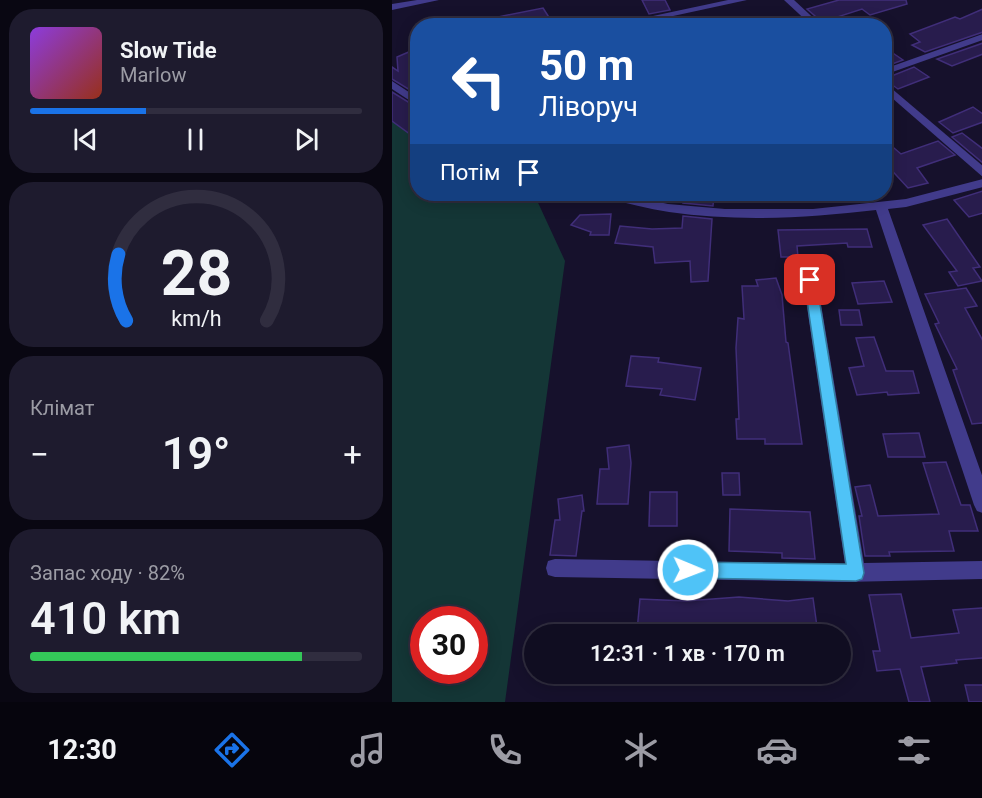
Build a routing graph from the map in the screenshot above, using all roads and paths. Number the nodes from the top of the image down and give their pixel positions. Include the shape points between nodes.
1 (434, 0) edge
2 (742, 0) edge
3 (789, 0) edge
4 (392, 7) edge
5 (651, 18) edge
6 (809, 18) edge
7 (983, 37) edge
8 (892, 69) edge
9 (392, 84) edge
10 (892, 92) edge
11 (410, 97) edge
12 (983, 173) edge
13 (983, 183) edge
14 (637, 201) edge
15 (881, 206) junction
16 (810, 280) dead end
17 (983, 505) edge
18 (555, 568) dead end
19 (983, 570) edge
20 (856, 573) junction

1 - 4 street
2 - 5 street
3 - 6 street
7 - 8 street
9 - 11 street
10 - 12 street
13 - 15 street
14 - 15 street via 725,213 813,213
15 - 17 street
16 - 20 street
18 - 20 street
19 - 20 street

